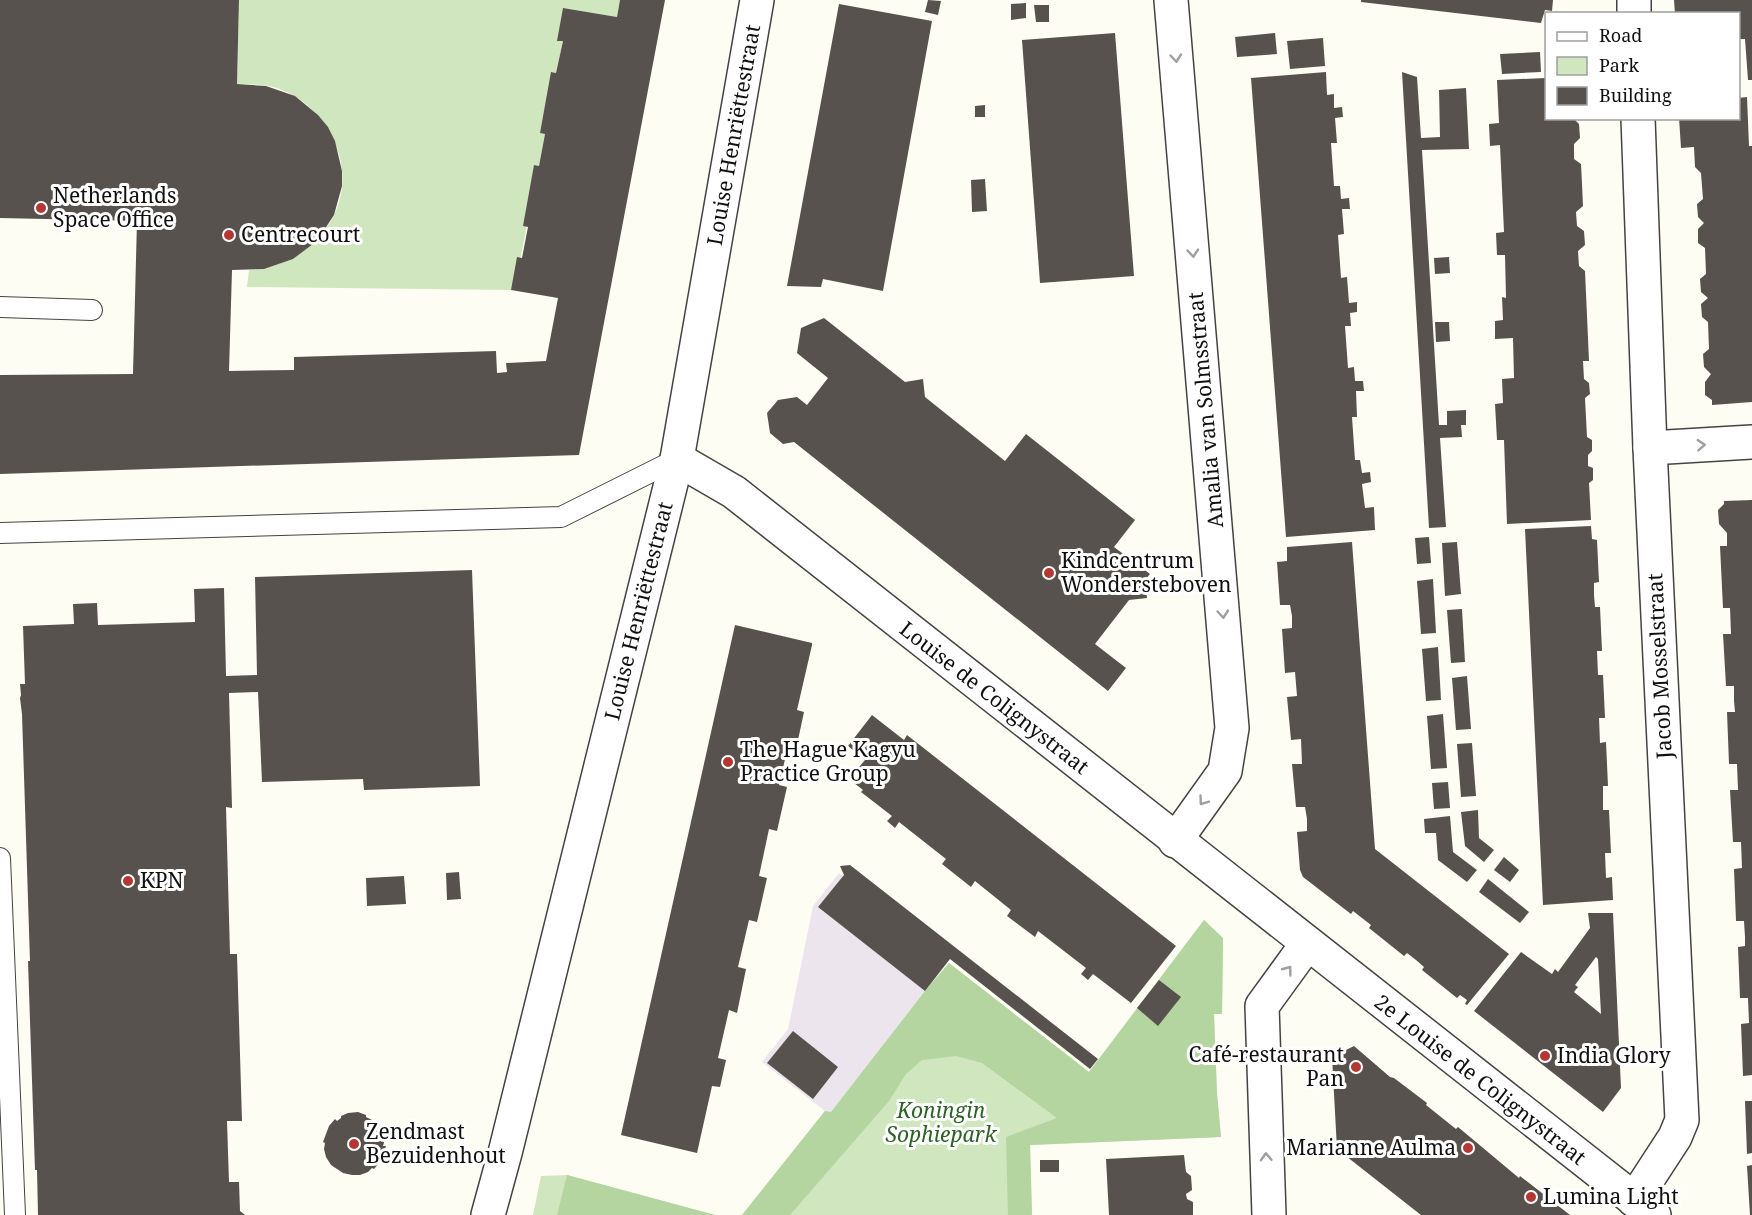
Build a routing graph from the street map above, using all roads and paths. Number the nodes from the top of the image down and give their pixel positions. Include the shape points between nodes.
1 (757, 0) edge
2 (1171, 0) edge
3 (1638, 120) edge
4 (0, 307) edge
5 (92, 310) dead end
6 (1752, 442) edge
7 (1650, 448) junction
8 (677, 459) junction
9 (0, 533) edge
10 (1175, 841) junction
11 (0, 858) edge
12 (1307, 944) junction
13 (1644, 1208) edge
14 (15, 1215) edge
15 (488, 1215) edge
16 (1269, 1215) edge

1 - 8 street, Louise Henriëttestraat
2 -> 10 street, Amalia van Solmsstraat via 1232,728 1225,771
3 - 7 street, Jacob Mosselstraat
4 - 5 lane
7 -> 6 street
7 - 13 street, Jacob Mosselstraat via 1682,1120
8 - 9 lane via 561,517
8 - 10 street, Louise de Colignystraat via 734,492
8 - 15 street, Louise Henriëttestraat
10 - 12 street, Louise de Colignystraat
11 - 14 lane
12 - 13 street, 2e Louise de Colignystraat
16 -> 12 street via 1262,1006

